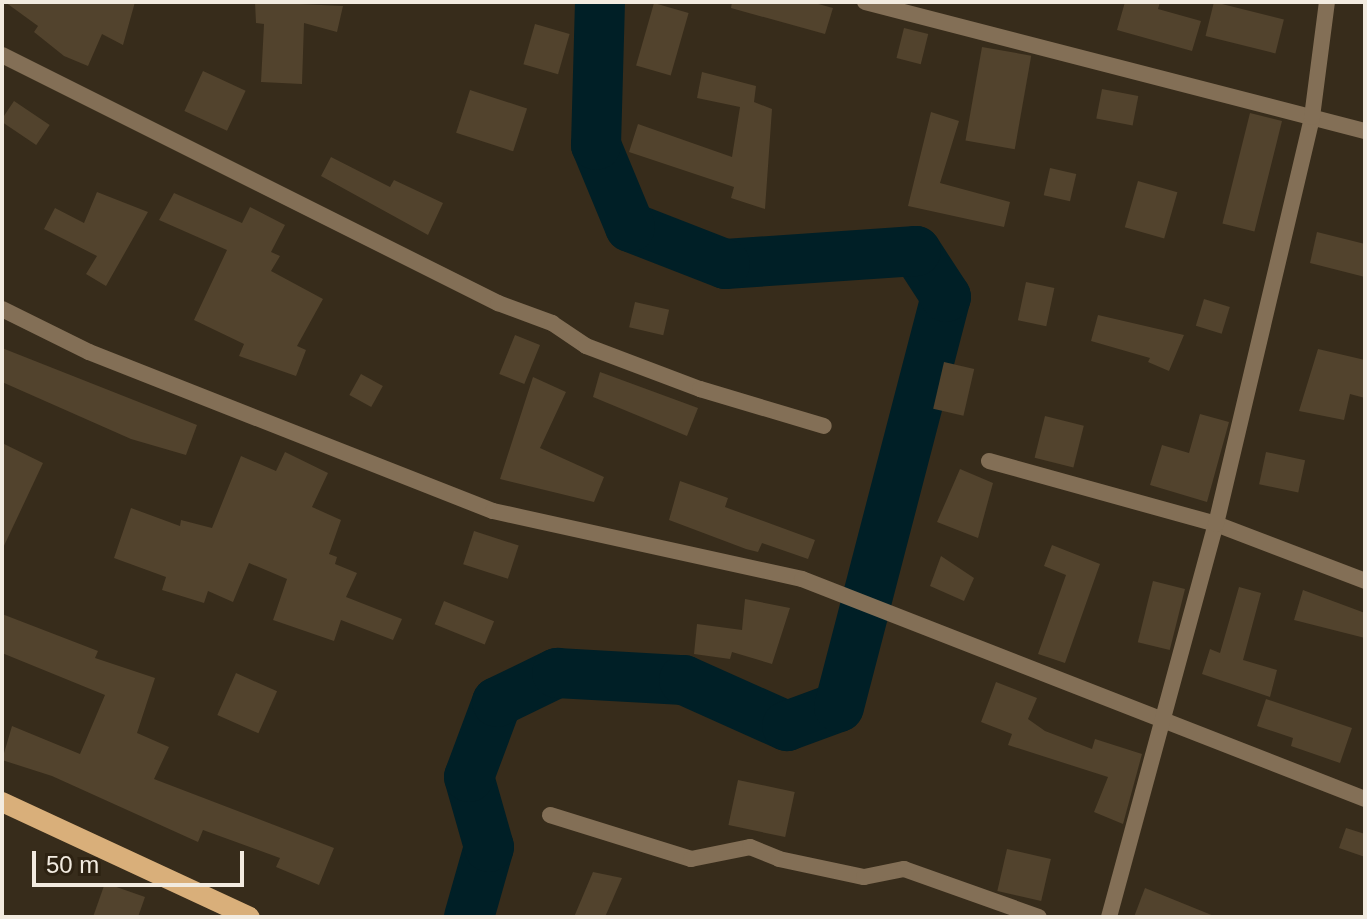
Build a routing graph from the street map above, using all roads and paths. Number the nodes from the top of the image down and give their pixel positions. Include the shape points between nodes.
1 (865, 2) edge
2 (1327, 2) edge
3 (2, 55) edge
4 (1312, 117) junction
5 (1365, 131) edge
6 (2, 309) edge
7 (824, 426) dead end
8 (989, 461) dead end
9 (1216, 524) junction
10 (1365, 581) edge
11 (1164, 722) junction
12 (1365, 799) edge
13 (2, 802) edge
14 (550, 815) dead end
15 (250, 917) edge
16 (1039, 917) edge
17 (1109, 917) edge

1 - 4 street
2 - 4 street
3 - 7 street via 498,303 544,320 586,346 687,385
4 - 5 street
4 - 9 street
6 - 11 street via 89,352 493,511 802,579
8 - 9 street
9 - 10 street
9 - 11 street
11 - 12 street
11 - 17 street
13 - 15 main road
14 - 16 street via 691,859 750,847 779,859 864,877 904,869

